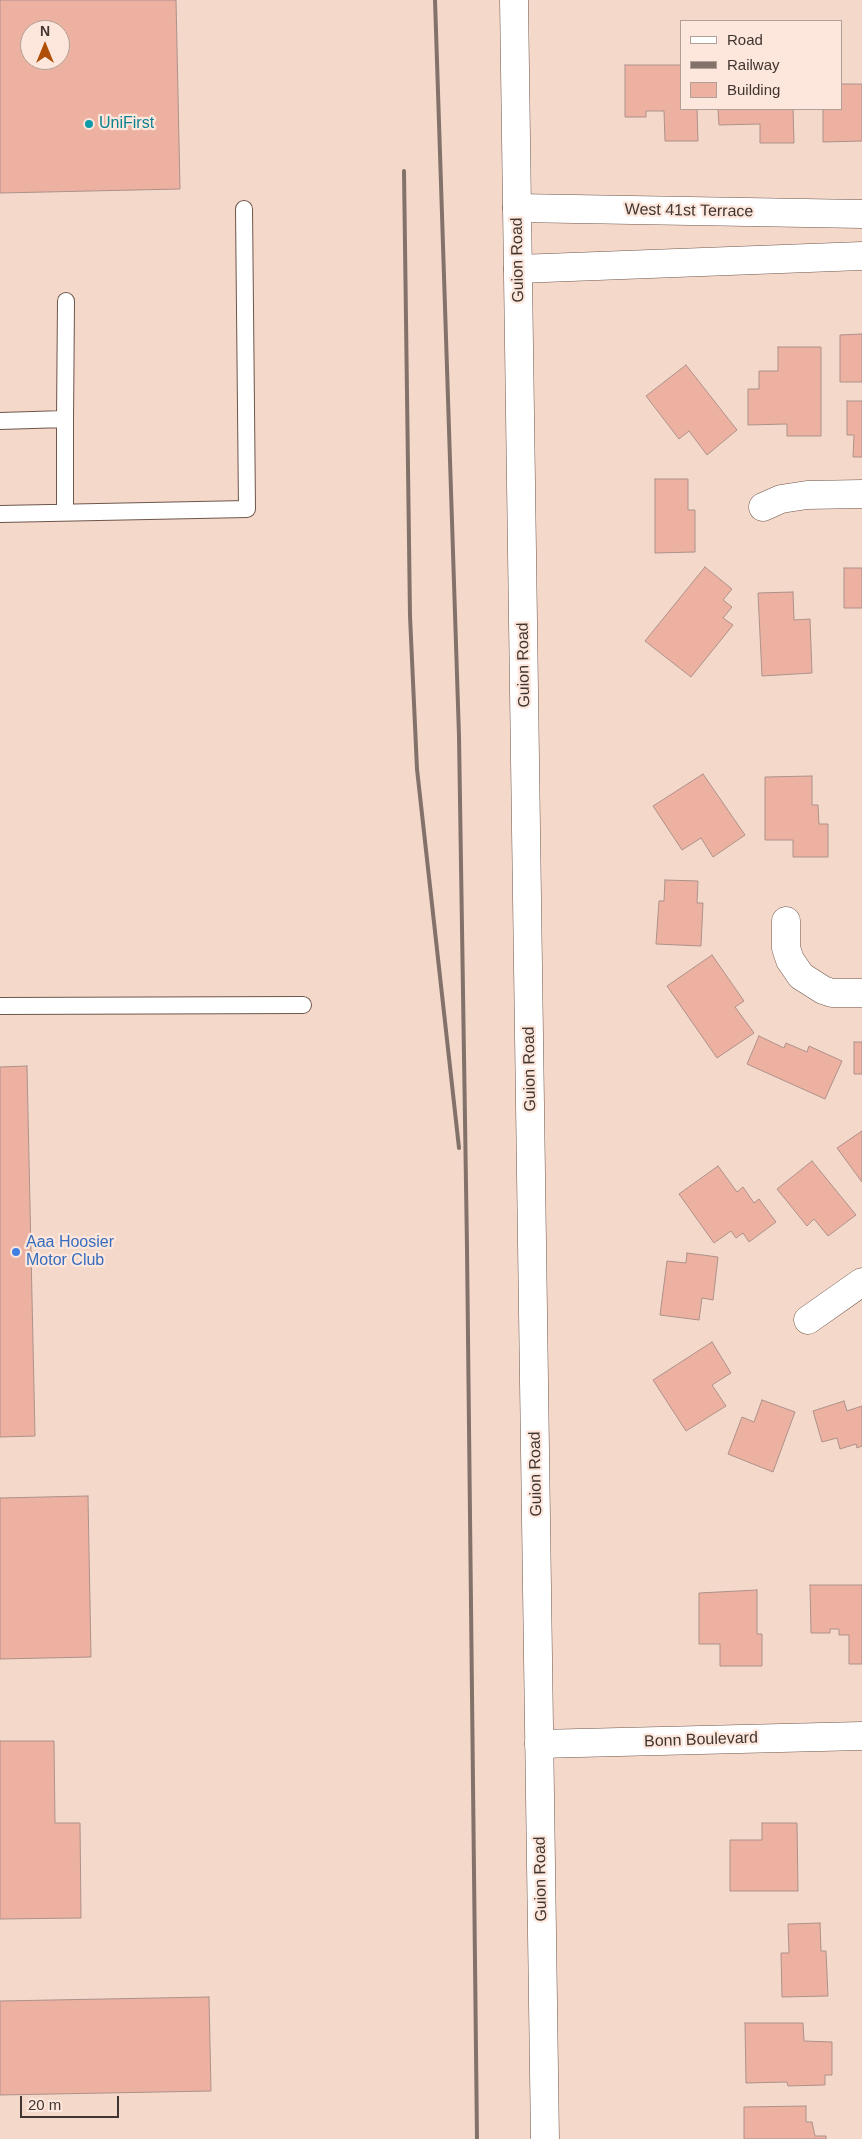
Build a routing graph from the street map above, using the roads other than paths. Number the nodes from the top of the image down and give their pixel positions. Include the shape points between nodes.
1 (514, 0) edge
2 (517, 208) junction
3 (244, 209) dead end
4 (862, 214) edge
5 (862, 256) edge
6 (518, 269) junction
7 (66, 301) dead end
8 (65, 419) junction
9 (0, 422) edge
10 (862, 494) edge
11 (763, 507) dead end
12 (65, 512) junction
13 (0, 514) edge
14 (786, 920) dead end
15 (862, 993) edge
16 (303, 1005) dead end
17 (0, 1006) edge
18 (862, 1282) edge
19 (808, 1320) dead end
20 (862, 1736) edge
21 (539, 1744) junction
22 (545, 2139) edge

1 - 2 street, Guion Road
2 - 4 street, West 41st Terrace
2 - 6 street, Guion Road
3 - 12 lane via 247,508
5 - 6 street
6 - 21 street, Guion Road
7 - 8 lane
8 - 9 lane
8 - 12 lane
10 - 11 street via 807,495 781,499
12 - 13 lane
14 - 15 street via 786,948 801,976 832,993
16 - 17 lane
18 - 19 street
20 - 21 street, Bonn Boulevard
21 - 22 street, Guion Road

